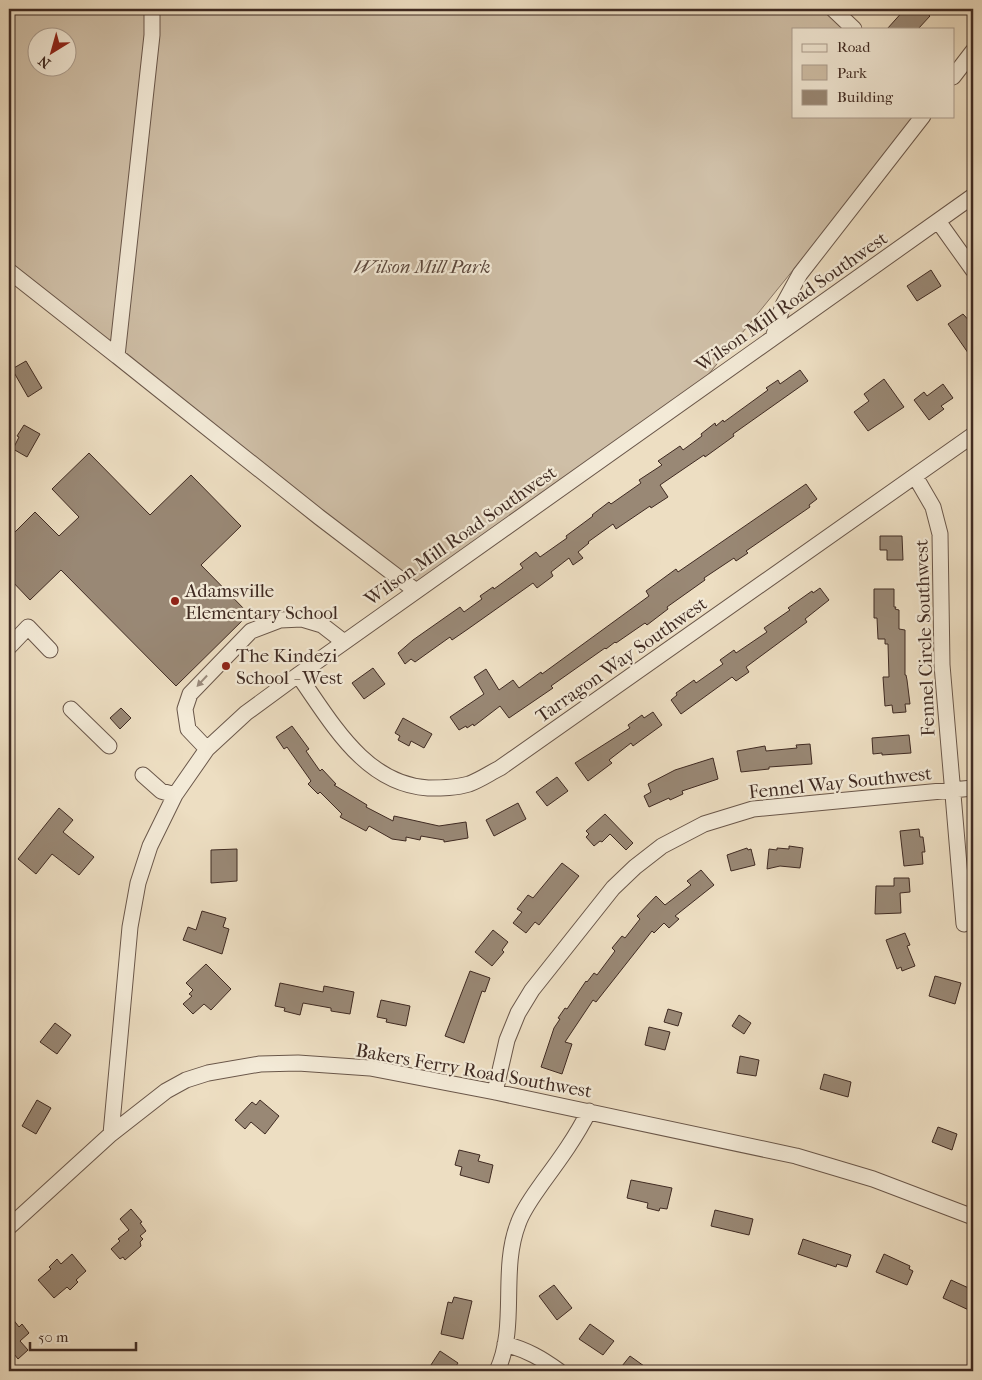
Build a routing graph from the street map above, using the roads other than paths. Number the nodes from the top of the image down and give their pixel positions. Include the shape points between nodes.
1 (152, 9) edge
2 (833, 9) edge
3 (853, 28) edge
4 (973, 51) edge
5 (954, 76) edge
6 (921, 118) edge
7 (973, 196) edge
8 (938, 221) junction
9 (973, 270) edge
10 (9, 271) edge
11 (773, 338) junction
12 (117, 356) junction
13 (973, 435) edge
14 (915, 476) junction
15 (416, 591) junction
16 (344, 642) junction
17 (9, 647) edge
18 (50, 650) dead end
19 (298, 675) junction
20 (71, 709) dead end
21 (109, 746) dead end
22 (207, 749) junction
23 (143, 775) dead end
24 (973, 788) edge
25 (952, 790) junction
26 (175, 795) junction
27 (964, 924) dead end
28 (495, 1092) junction
29 (588, 1111) junction
30 (111, 1134) junction
31 (973, 1217) edge
32 (9, 1227) edge
33 (505, 1344) junction
34 (497, 1371) edge
35 (559, 1371) edge

1 - 12 street via 152,35
2 - 3 street
4 - 5 street
6 - 11 street via 800,274 783,304
7 - 8 street, Wilson Mill Road Southwest
8 - 9 street
8 - 11 street, Wilson Mill Road Southwest
10 - 12 street
11 - 15 street, Wilson Mill Road Southwest
12 - 15 street
13 - 14 street, Tarragon Way Southwest
14 - 19 street, Tarragon Way Southwest via 500,768 469,784 420,787 397,782 377,771 351,748
14 - 25 street, Fennel Circle Southwest via 933,507 940,534 942,665
15 - 16 street, Wilson Mill Road Southwest
16 - 19 street, Wilson Mill Road Southwest
16 -> 22 street via 322,625 302,619 280,620 251,631 190,694 185,709 188,729
17 - 18 street via 28,627
19 - 22 street, Wilson Mill Road Southwest via 246,713
20 - 21 street
22 - 26 street, Wilson Mill Road Southwest
23 - 26 street via 161,791
24 - 25 street, Fennel Way Southwest
25 - 27 street, Fennel Circle Southwest
25 - 28 street, Fennel Way Southwest via 753,809 704,824 662,846 614,888 532,990 507,1040
26 - 30 street, Wilson Mill Road Southwest via 150,846 138,883 130,927
28 - 29 street, Bakers Ferry Road Southwest
28 - 30 street, Bakers Ferry Road Southwest via 370,1068 260,1064 186,1080 166,1091
29 - 31 street, Bakers Ferry Road Southwest via 796,1156 873,1179
29 - 33 street via 518,1224 512,1248
30 - 32 street, Bakers Ferry Road Southwest
33 - 34 street
33 - 35 street via 525,1349

